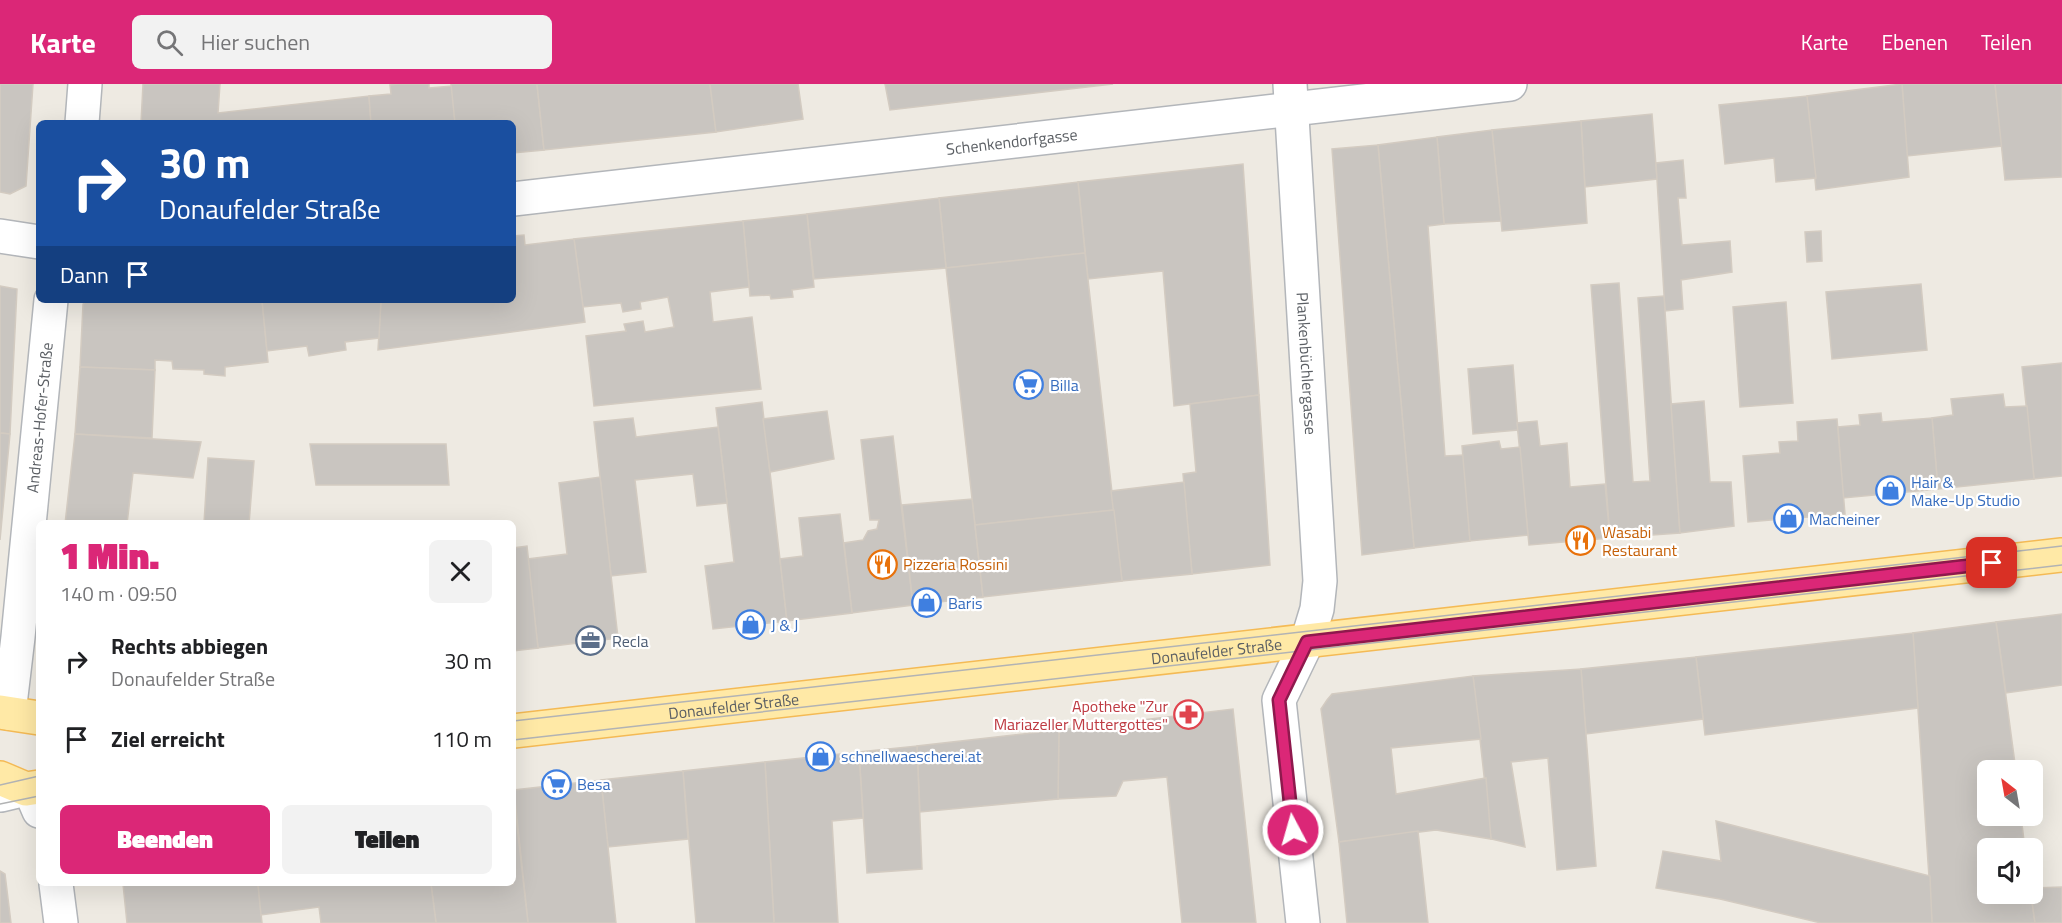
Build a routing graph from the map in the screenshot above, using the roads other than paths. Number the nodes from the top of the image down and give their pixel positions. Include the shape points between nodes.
1 (85, 84) edge
2 (1510, 84) edge
3 (1292, 96) edge
4 (82, 120) edge
5 (516, 199) edge
6 (0, 236) edge
7 (36, 242) edge
8 (51, 303) edge
9 (2062, 555) edge
10 (1307, 642) junction
11 (16, 714) edge
12 (516, 731) edge
13 (56, 886) edge
14 (61, 923) edge
15 (1303, 923) edge

1 - 4 street
2 - 3 street, Schenkendorfgasse
3 - 5 street, Schenkendorfgasse
3 - 10 street, Plankenbüchlergasse via 1320,581
6 - 7 street
8 - 11 street, Andreas-Hofer-Straße via 19,625
9 - 10 main road, Donaufelder Straße
10 - 12 main road, Donaufelder Straße
10 - 15 street, Plankenbüchlergasse via 1279,700
13 - 14 street

